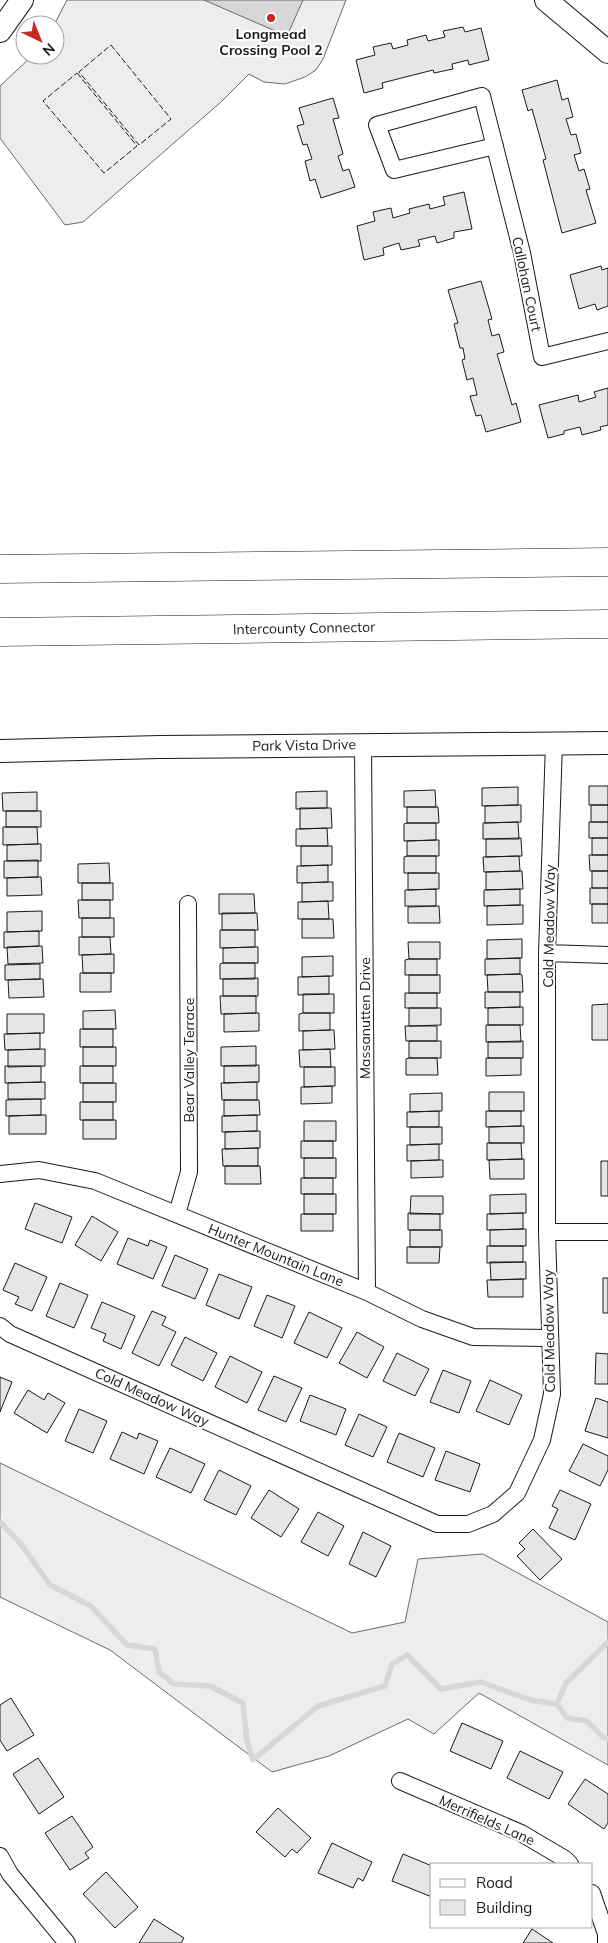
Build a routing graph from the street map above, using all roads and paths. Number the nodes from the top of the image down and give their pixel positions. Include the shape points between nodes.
1 (22, 0) edge
2 (546, 0) edge
3 (0, 31) edge
4 (608, 52) edge
5 (495, 146) junction
6 (608, 341) edge
7 (608, 562) edge
8 (0, 569) edge
9 (608, 624) edge
10 (0, 632) edge
11 (554, 742) junction
12 (608, 743) edge
13 (363, 744) junction
14 (0, 751) edge
15 (188, 904) dead end
16 (548, 953) junction
17 (608, 955) edge
18 (0, 1174) edge
19 (177, 1214) junction
20 (547, 1232) junction
21 (608, 1232) edge
22 (367, 1292) junction
23 (0, 1326) edge
24 (550, 1338) junction
25 (400, 1781) dead end
26 (0, 1856) edge
27 (569, 1863) edge
28 (593, 1896) edge
29 (67, 1943) edge
30 (606, 1943) edge

1 - 3 street
2 - 4 street
5 - 5 street, Callohan Court via 482,96 377,125 394,170
5 - 6 street, Callohan Court via 522,253 542,357
7 - 8 highway
9 - 10 highway, Intercounty Connector
11 - 12 street, Park Vista Drive
11 - 13 street, Park Vista Drive
11 - 16 street, Cold Meadow Way
13 - 14 street, Park Vista Drive
13 - 22 street, Massanutten Drive
15 - 19 street, Bear Valley Terrace via 190,1172
16 - 17 street
16 - 20 street, Cold Meadow Way
18 - 19 street, Hunter Mountain Lane via 39,1170 65,1173 95,1181
19 - 22 street, Hunter Mountain Lane
20 - 21 street
20 - 24 street, Cold Meadow Way
22 - 24 street, Hunter Mountain Lane via 422,1319 473,1338
23 - 24 street, Cold Meadow Way via 10,1334 436,1524 468,1524 493,1514 517,1492 542,1440 552,1394
25 - 27 street, Merrifields Lane via 521,1833
26 - 29 street via 10,1874
28 - 30 street

